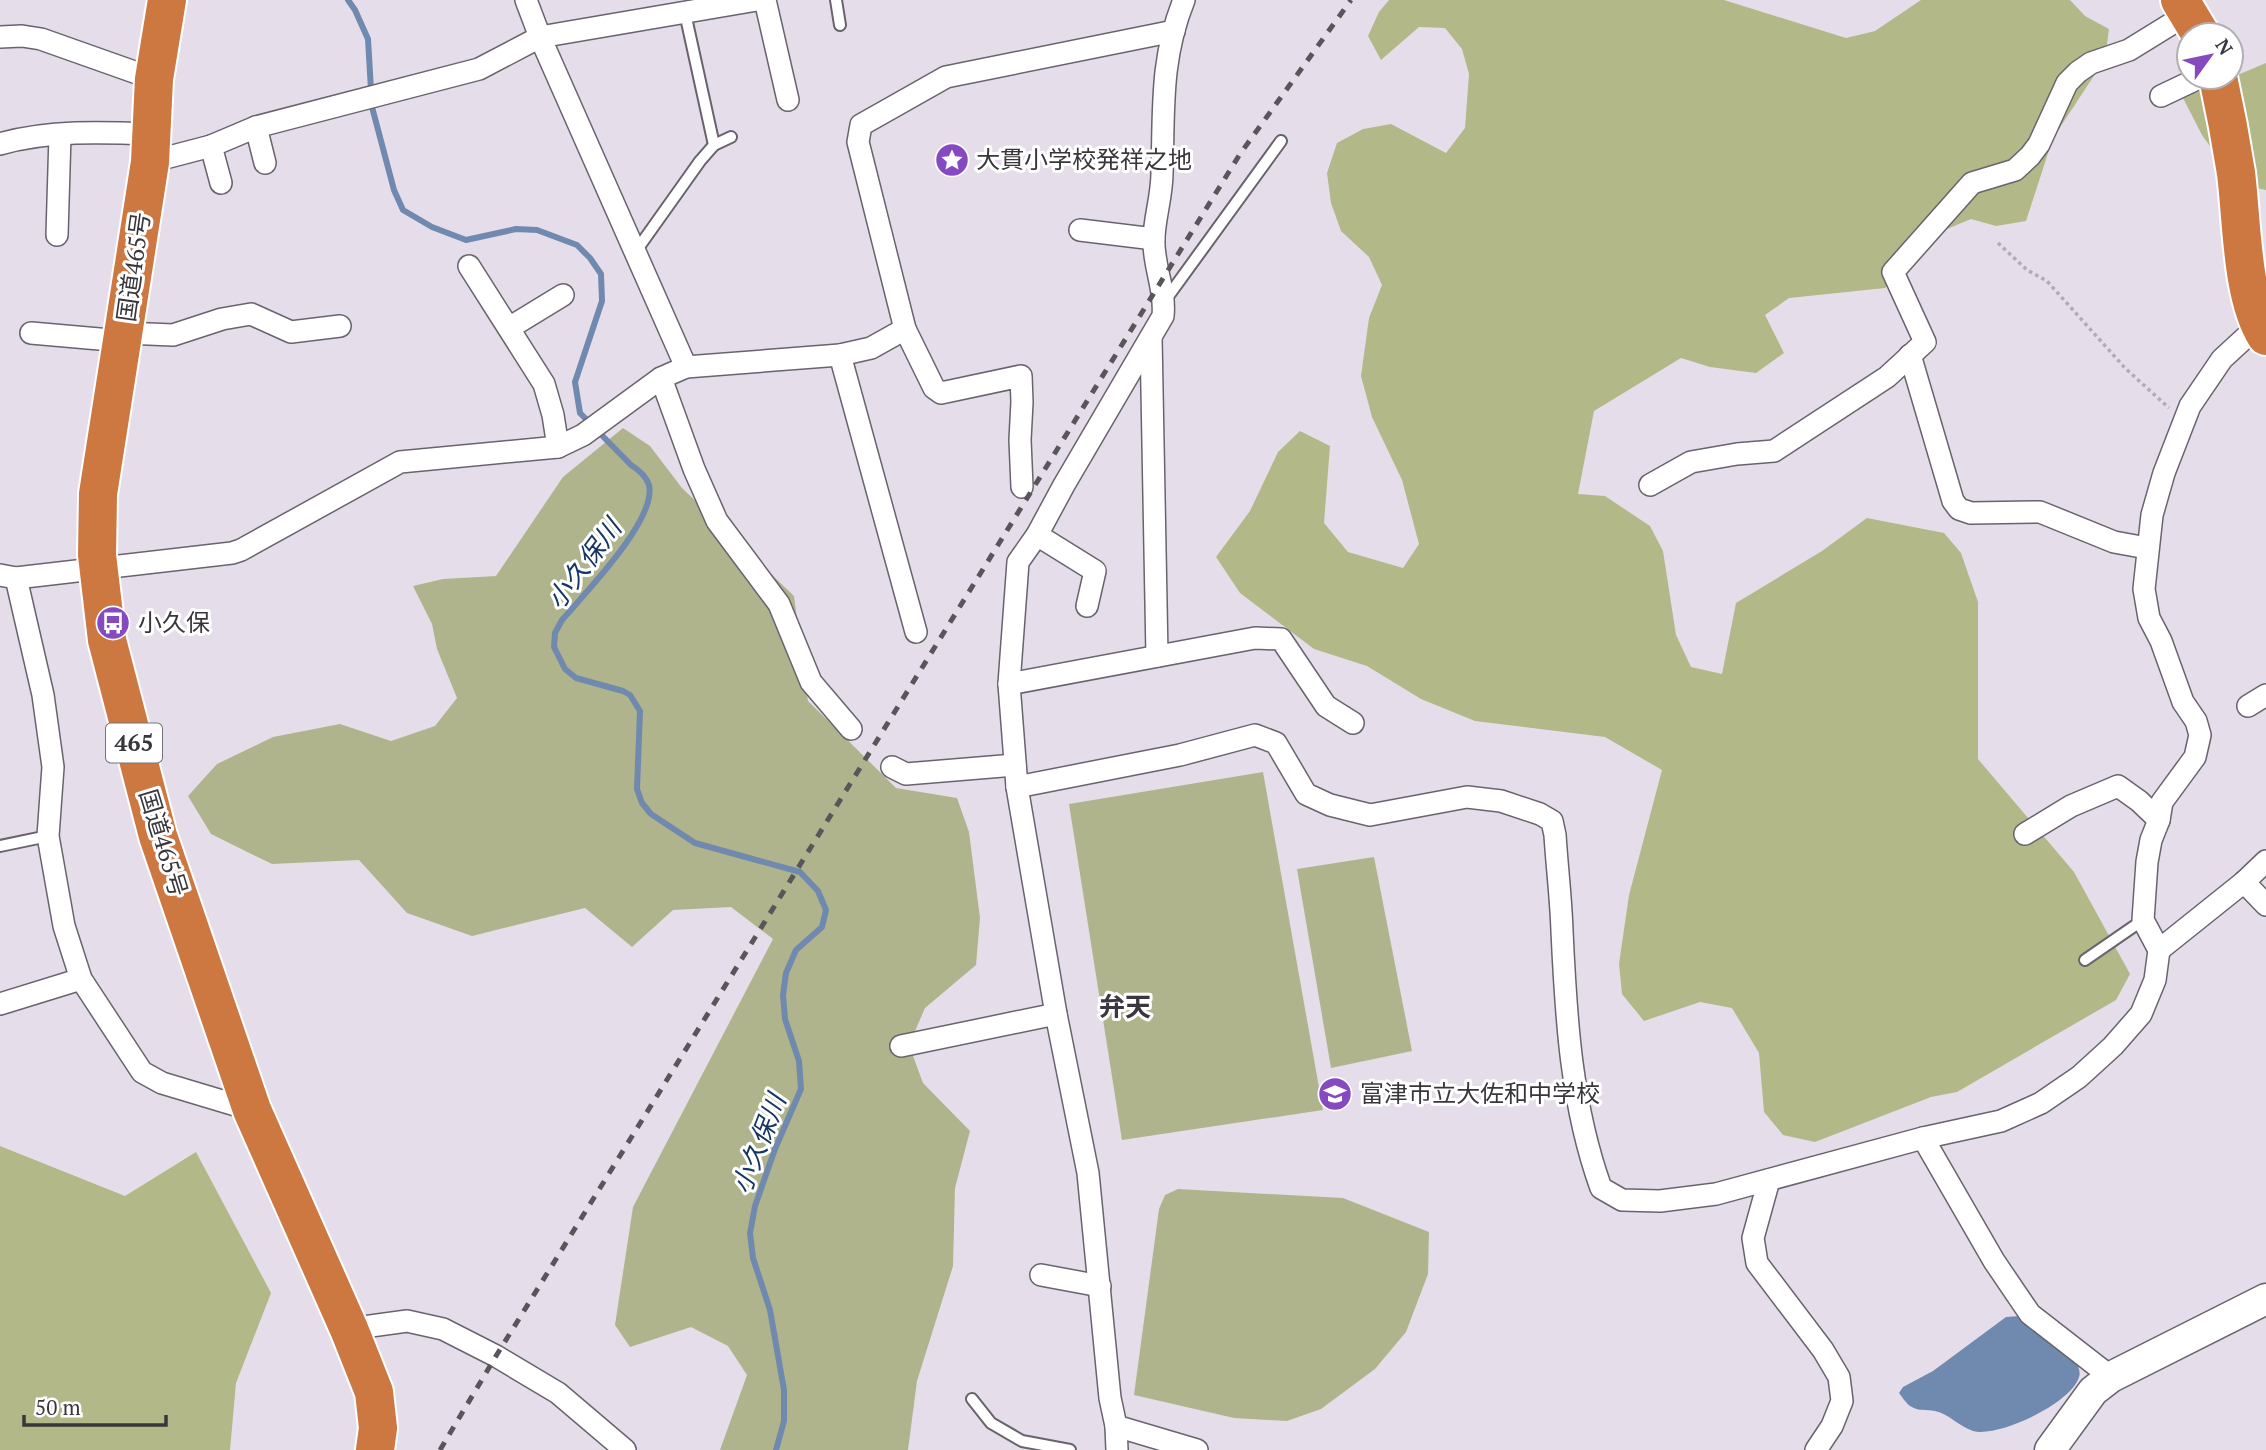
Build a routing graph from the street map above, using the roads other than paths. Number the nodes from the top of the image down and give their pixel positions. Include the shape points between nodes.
1 (166, 0) edge
2 (526, 0) edge
3 (757, 0) edge
4 (765, 0) edge
5 (836, 0) edge
6 (1184, 0) edge
7 (685, 13) junction
8 (2190, 16) edge
9 (840, 25) dead end
10 (1174, 31) junction
11 (0, 37) edge
12 (540, 37) junction
13 (153, 79) junction
14 (2175, 89) edge
15 (2221, 91) edge
16 (2161, 96) dead end
17 (789, 100) dead end
18 (256, 127) junction
19 (60, 135) junction
20 (731, 137) dead end
21 (1281, 141) dead end
22 (0, 144) edge
23 (714, 145) junction
24 (211, 146) junction
25 (151, 148) junction
26 (265, 163) dead end
27 (221, 183) dead end
28 (1080, 230) dead end
29 (57, 235) dead end
30 (1153, 239) junction
31 (636, 251) junction
32 (470, 266) dead end
33 (563, 295) dead end
34 (1164, 302) junction
35 (340, 326) dead end
36 (509, 328) junction
37 (905, 329) junction
38 (2263, 330) edge
39 (31, 332) dead end
40 (1151, 336) junction
41 (123, 337) junction
42 (840, 355) junction
43 (1910, 355) junction
44 (686, 367) junction
45 (661, 378) junction
46 (558, 447) junction
47 (1650, 485) dead end
48 (1023, 487) dead end
49 (1037, 535) junction
50 (2147, 548) junction
51 (99, 570) junction
52 (8, 577) edge
53 (1087, 606) dead end
54 (916, 632) dead end
55 (1157, 656) junction
56 (1009, 684) junction
57 (2266, 695) edge
58 (2248, 706) dead end
59 (1353, 723) dead end
60 (851, 729) dead end
61 (892, 767) dead end
62 (1016, 776) junction
63 (2160, 820) junction
64 (2025, 834) dead end
65 (48, 836) junction
66 (0, 846) edge
67 (2266, 861) edge
68 (2244, 882) junction
69 (2266, 905) edge
70 (2143, 919) junction
71 (2159, 950) junction
72 (2085, 960) dead end
73 (81, 979) junction
74 (0, 1004) edge
75 (1056, 1014) junction
76 (901, 1046) dead end
77 (252, 1110) junction
78 (1923, 1138) junction
79 (1769, 1180) junction
80 (1041, 1275) dead end
81 (1100, 1286) junction
82 (2266, 1299) edge
83 (349, 1329) junction
84 (2111, 1377) junction
85 (972, 1399) dead end
86 (1116, 1426) junction
87 (375, 1450) edge
88 (625, 1450) edge
89 (1070, 1450) edge
90 (1117, 1450) edge
91 (1197, 1450) edge
92 (1816, 1450) edge
93 (2050, 1450) edge

1 - 13 highway, 国道465号 / 465
2 - 12 street
3 - 7 street
4 - 17 street
5 - 9 lane
6 - 10 street
7 - 12 street
7 - 23 lane
8 - 43 street via 2078,72 2067,83 2030,156 2015,170 1972,183 1893,272 1924,342
10 - 30 street via 1167,57 1162,177
10 - 37 street via 946,77 861,125 858,142
11 - 13 street via 41,39
12 - 18 street via 479,69
12 - 31 street
13 - 25 highway, 国道465号 / 465
14 - 16 street
15 - 38 highway via 2251,301
18 - 24 street
18 - 26 street
19 - 22 street
19 - 25 street
19 - 29 street
20 - 23 lane
21 - 34 lane
23 - 31 lane
24 - 25 street
24 - 27 street
25 - 41 highway, 国道465号 / 465
28 - 30 street
30 - 34 street
31 - 44 street
32 - 36 street
33 - 36 street
34 - 40 street via 1163,316
35 - 41 street via 290,332 251,314 173,335
36 - 46 street via 544,384
37 - 42 street via 872,348
37 - 48 street via 934,388 941,393 1021,376
38 - 50 street via 2222,359 2190,406 2164,473
39 - 41 street
40 - 49 street
40 - 55 street
41 - 51 highway, 国道465号 / 465 via 98,494
42 - 44 street
42 - 54 street
43 - 47 street via 1887,377 1774,451 1691,462
43 - 50 street via 1959,509 1971,513 2040,512 2114,542
44 - 45 street
45 - 46 street via 583,435
45 - 60 street via 717,521 779,604 811,682
46 - 51 street via 400,462 232,554
49 - 53 street via 1095,571
49 - 56 street via 1018,562
50 - 63 street via 2144,589 2149,618 2200,735 2195,757 2162,802
51 - 52 street
51 - 77 highway, 国道465号 / 465 via 107,640 158,836
52 - 65 street via 43,695 53,767
55 - 56 street
55 - 59 street via 1255,638 1280,639 1326,706
56 - 62 street
57 - 58 street
61 - 62 street via 906,774
62 - 75 street
62 - 79 street via 1180,755 1255,735 1276,743 1306,794 1330,805 1370,815 1466,797 1501,801 1540,814 1552,821 1555,835 1574,1083 1601,1188 1622,1200 1660,1201 1716,1194
63 - 64 street via 2118,786 2071,806
63 - 70 street via 2147,862
65 - 66 lane
65 - 73 street via 65,926
67 - 68 street
68 - 69 street
68 - 71 street
70 - 71 street
70 - 72 lane
71 - 78 street via 2155,980 2141,1014 2079,1077 2041,1103 2001,1121
73 - 74 street
73 - 77 street via 142,1072 162,1083
75 - 76 street
75 - 81 street via 1088,1173
77 - 83 highway, 国道465号 / 465
78 - 79 street
78 - 84 street via 2030,1314
79 - 92 street via 1753,1238 1757,1263 1839,1377 1842,1401
80 - 81 street
81 - 86 street
82 - 84 street
83 - 87 highway, 国道465号 / 465 via 373,1392 378,1428
83 - 88 street via 408,1321 443,1329 558,1393
84 - 93 street via 2093,1391
85 - 89 lane via 991,1423 1022,1441
86 - 90 street
86 - 91 street

